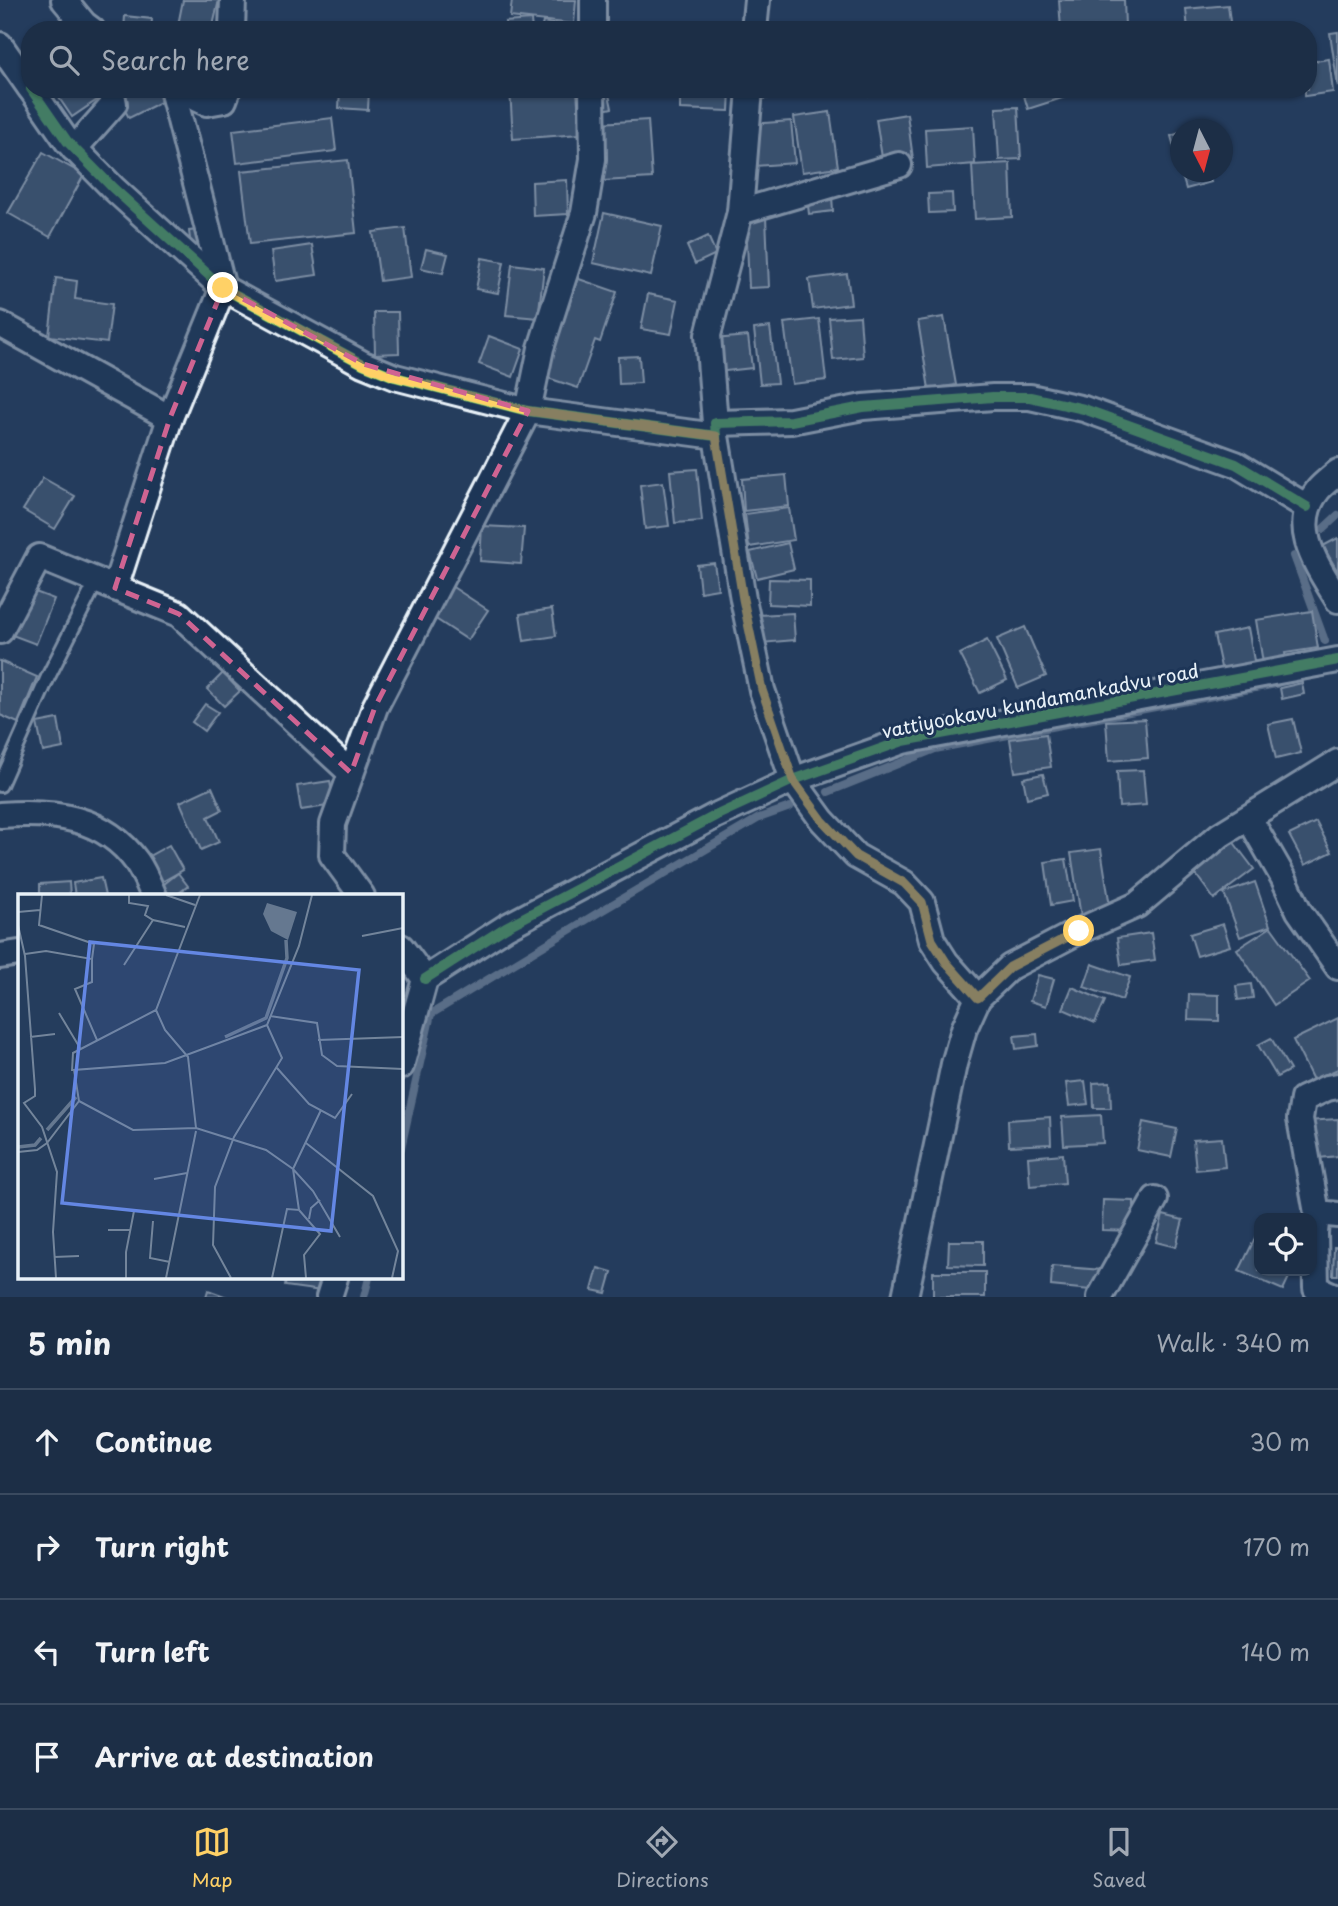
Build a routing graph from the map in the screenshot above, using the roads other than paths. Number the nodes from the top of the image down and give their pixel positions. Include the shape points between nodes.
1 (64, 0) edge
2 (233, 0) edge
3 (593, 0) edge
4 (757, 0) edge
5 (82, 21) edge
6 (232, 21) edge
7 (593, 21) edge
8 (755, 21) edge
9 (0, 45) edge
10 (21, 76) edge
11 (36, 98) edge
12 (113, 98) edge
13 (176, 98) edge
14 (195, 98) edge
15 (225, 98) edge
16 (592, 98) edge
17 (749, 98) edge
18 (75, 149) junction
19 (899, 166) dead end
20 (740, 212) junction
21 (223, 288) junction
22 (0, 324) edge
23 (528, 411) junction
24 (170, 418) junction
25 (716, 429) junction
26 (1338, 472) edge
27 (1307, 507) junction
28 (106, 584) junction
29 (1338, 600) edge
30 (0, 631) edge
31 (1338, 660) edge
32 (1335, 771) edge
33 (351, 773) junction
34 (793, 780) junction
35 (0, 785) edge
36 (0, 815) edge
37 (1249, 818) junction
38 (153, 894) edge
39 (361, 894) edge
40 (402, 948) edge
41 (18, 953) edge
42 (0, 956) edge
43 (1338, 967) edge
44 (425, 979) junction
45 (978, 998) junction
46 (407, 1025) edge
47 (402, 1059) edge
48 (1338, 1086) edge
49 (1155, 1199) dead end
50 (1328, 1214) edge
51 (334, 1280) edge
52 (329, 1297) edge
53 (905, 1297) edge
54 (1100, 1297) edge
55 (1336, 1297) edge

1 - 5 street
2 - 6 street
3 - 7 street
4 - 8 street
9 - 10 street
11 - 18 street
12 - 18 street via 114,104
13 - 21 street
14 - 15 street via 207,103
16 - 23 street via 593,159 584,212 541,348
17 - 20 street
18 - 21 street
19 - 20 street
20 - 25 street via 708,335
21 - 23 street via 395,377
21 - 24 street
22 - 24 street
23 - 25 street
23 - 33 street via 375,707
24 - 28 street
25 - 27 street via 863,407 1030,397 1084,409 1236,464
25 - 34 street via 762,690
26 - 27 street
27 - 29 street via 1307,542
28 - 30 street via 39,556
28 - 33 street via 178,614
28 - 35 lane via 48,677
31 - 34 street, vattiyookavu kundamankadvu road via 903,741
32 - 37 street
33 - 39 street via 333,824 332,855
34 - 44 street, vattiyookavu kundamankadvu road via 715,816 518,921
34 - 45 street via 856,856 904,883 922,902 932,940
36 - 38 street via 61,816 97,826 137,863
37 - 43 street via 1299,911
37 - 45 street via 1220,835 1137,905 1010,967
40 - 44 street
41 - 42 street
44 - 46 street
45 - 53 street via 954,1064
46 - 47 street
48 - 50 street via 1304,1100 1300,1119
49 - 54 street
50 - 55 street via 1315,1233 1316,1289
51 - 52 street

